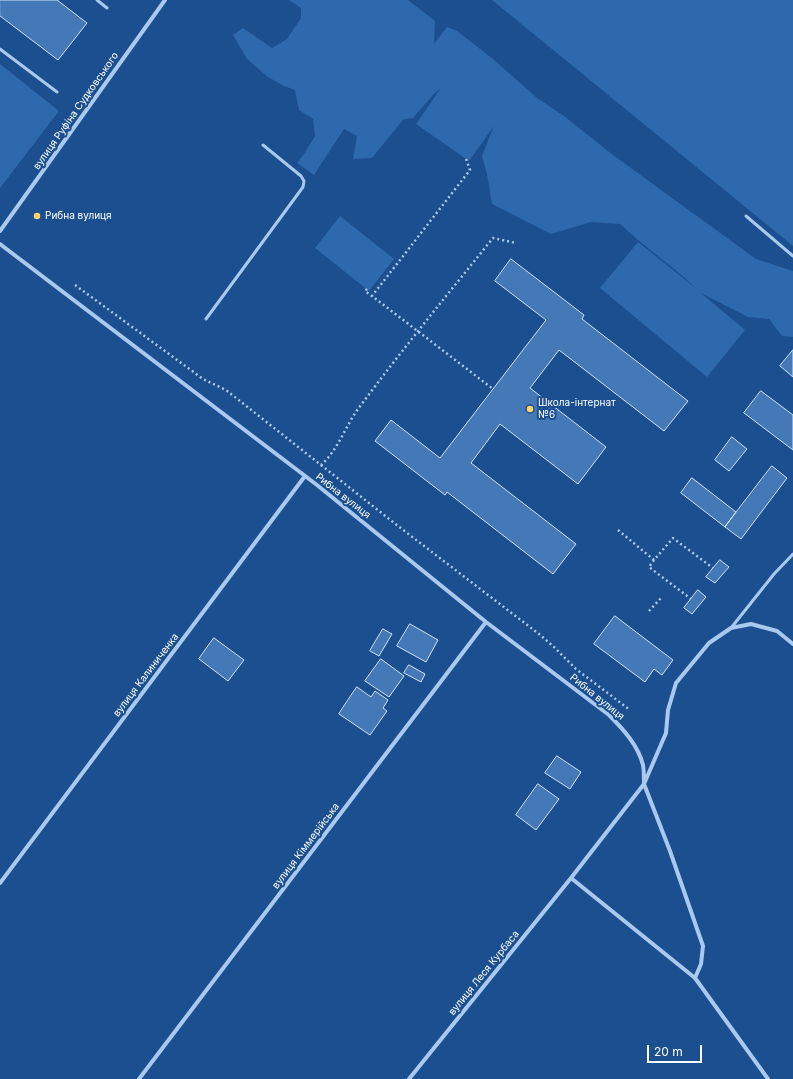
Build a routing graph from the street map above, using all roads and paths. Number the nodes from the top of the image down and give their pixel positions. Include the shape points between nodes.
1 (97, 0) edge
2 (165, 0) edge
3 (107, 8) dead end
4 (0, 49) edge
5 (57, 92) dead end
6 (263, 145) dead end
7 (466, 159) dead end
8 (746, 216) dead end
9 (0, 231) edge
10 (516, 243) dead end
11 (0, 244) edge
12 (793, 256) edge
13 (70, 281) dead end
14 (367, 289) dead end
15 (372, 296) junction
16 (206, 319) dead end
17 (418, 331) junction
18 (493, 389) dead end
19 (321, 465) junction
20 (304, 476) junction
21 (618, 530) dead end
22 (793, 554) edge
23 (654, 560) junction
24 (713, 568) dead end
25 (661, 598) dead end
26 (691, 599) dead end
27 (649, 611) dead end
28 (486, 622) junction
29 (731, 628) junction
30 (793, 644) edge
31 (630, 710) dead end
32 (644, 784) junction
33 (571, 878) junction
34 (0, 883) edge
35 (695, 978) junction
36 (766, 1078) edge
37 (139, 1079) edge
38 (409, 1079) edge

1 - 3 lane
2 - 9 street, вулиця Руфіна Судковського
4 - 5 lane
6 - 16 lane via 301,176 304,187
7 - 15 path via 470,170
8 - 12 lane
10 - 17 path via 493,238
11 - 20 street, Рибна вулиця
13 - 19 path via 203,379 226,390
14 - 15 path via 365,292
15 - 17 path
17 - 18 path
17 - 19 path via 356,411 329,458
19 - 31 path via 539,634 576,669
20 - 28 street, Рибна вулиця
20 - 34 street, вулиця Калиниченка
21 - 23 path
22 - 29 lane
23 - 24 path via 673,538
23 - 26 path via 649,567
25 - 27 path
28 - 32 street, Рибна вулиця via 609,715 624,730 643,764
28 - 37 street, вулиця Кіммерійська
29 - 30 street via 751,624 777,631
29 - 32 street via 709,642 676,684 668,710 666,733
32 - 33 street
32 - 35 street, Рибна вулиця via 703,946 701,964
33 - 35 street
33 - 38 street, вулиця Леся Курбаса
35 - 36 street

